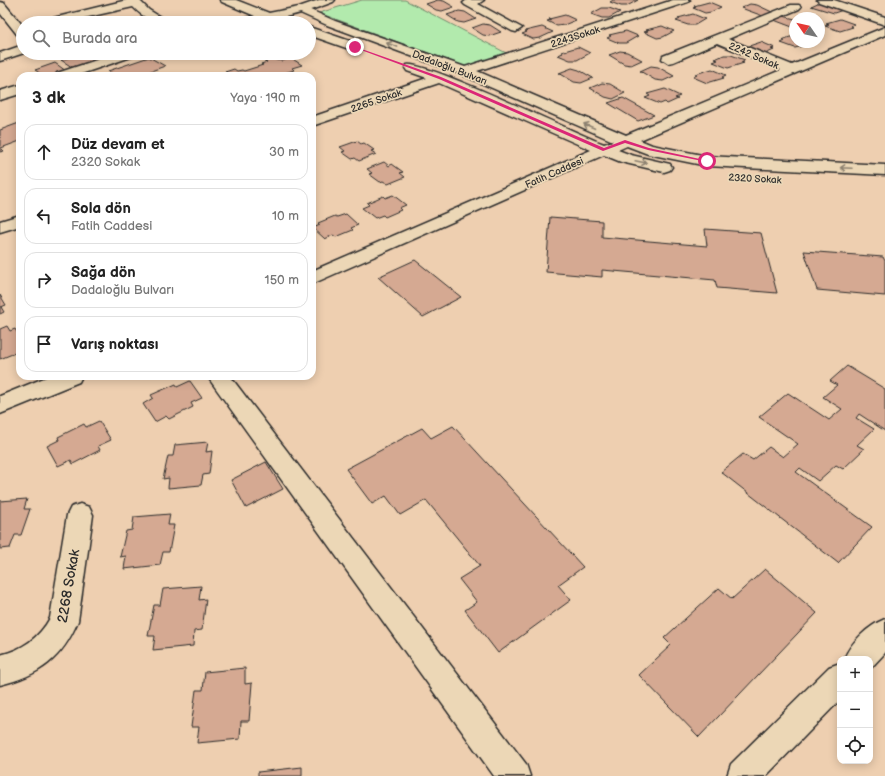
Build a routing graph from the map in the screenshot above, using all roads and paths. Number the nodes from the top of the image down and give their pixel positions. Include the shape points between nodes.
1 (219, 0) edge
2 (329, 0) edge
3 (478, 0) edge
4 (684, 0) edge
5 (824, 0) edge
6 (12, 1) dead end
7 (134, 1) edge
8 (291, 3) edge
9 (0, 4) edge
10 (795, 7) dead end
11 (226, 11) edge
12 (253, 11) junction
13 (145, 12) junction
14 (73, 16) edge
15 (131, 16) dead end
16 (152, 16) edge
17 (265, 16) edge
18 (273, 16) edge
19 (885, 21) edge
20 (16, 24) edge
21 (516, 28) dead end
22 (16, 31) edge
23 (885, 31) edge
24 (6, 32) dead end
25 (316, 34) edge
26 (717, 39) junction
27 (362, 50) dead end
28 (16, 52) edge
29 (0, 58) edge
30 (668, 59) dead end
31 (109, 60) edge
32 (398, 63) dead end
33 (792, 70) junction
34 (466, 71) junction
35 (74, 72) edge
36 (440, 78) junction
37 (16, 90) edge
38 (0, 96) edge
39 (316, 121) edge
40 (625, 141) junction
41 (604, 150) junction
42 (885, 170) edge
43 (885, 183) edge
44 (16, 221) edge
45 (0, 227) edge
46 (316, 276) edge
47 (61, 380) edge
48 (221, 380) edge
49 (0, 405) edge
50 (80, 515) dead end
51 (885, 633) edge
52 (862, 656) edge
53 (0, 670) edge
54 (837, 681) edge
55 (514, 776) edge
56 (743, 776) edge

1 - 11 street
2 - 8 street
3 - 21 street via 469,3
4 - 34 street, 2243Sokak
5 - 19 street
6 - 9 street
7 - 13 street
7 - 14 street
8 - 12 street
8 - 18 street
34 -> 8 street, Dadaloğlu Bulvarı via 331,23
9 - 20 street
10 - 26 street
11 - 12 street
11 - 12 street
12 - 17 street
13 - 15 street
13 - 16 street
22 - 24 street
23 - 33 street, Fatih Caddesi
25 - 27 street
26 - 30 street
26 - 33 street, 2242 Sokak
28 - 29 street
31 - 35 street
32 - 36 street, Dadaloğlu Bulvarı
33 - 40 street, Fatih Caddesi
40 -> 34 street, Dadaloğlu Bulvarı
36 - 39 street, 2265 Sokak
36 - 41 street, Dadaloğlu Bulvarı
37 - 38 street
40 - 41 street, Fatih Caddesi
42 -> 40 street, 2320 Sokak via 707,161 648,149
41 -> 43 street, 2320 Sokak via 634,161 720,176
41 - 46 street, Fatih Caddesi
44 - 45 street
47 - 49 street
48 - 55 street
50 - 53 street, 2268 Sokak via 64,621 58,634 48,646 25,663
51 - 52 street
54 - 56 street

